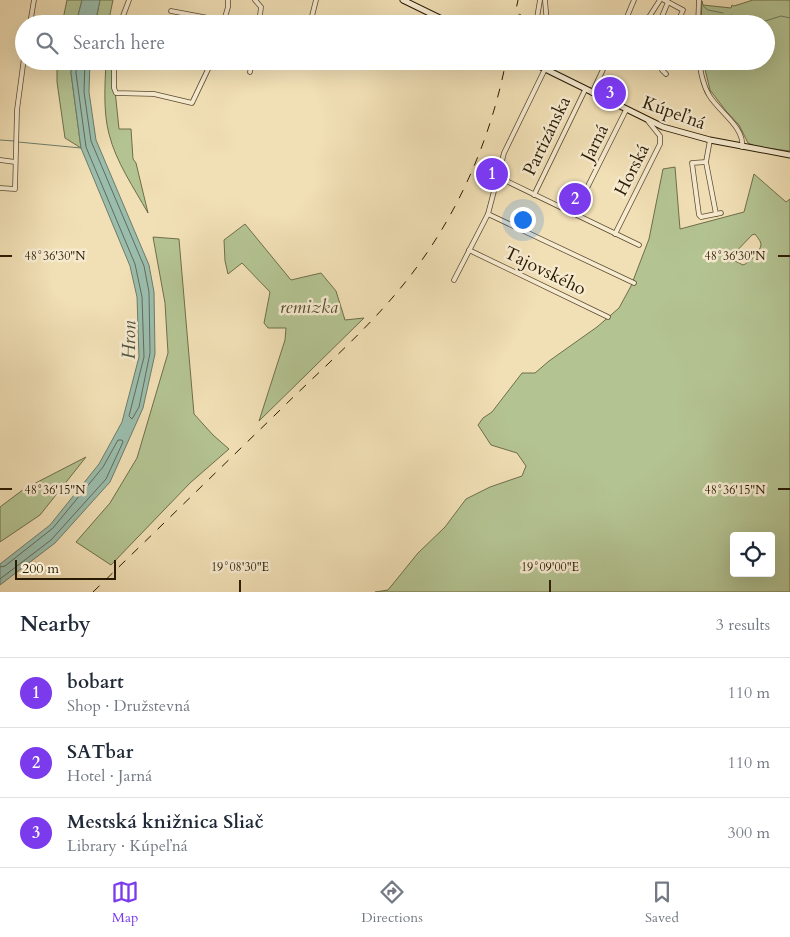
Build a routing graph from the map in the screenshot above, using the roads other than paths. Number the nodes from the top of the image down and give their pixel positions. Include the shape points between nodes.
1 (34, 0) edge
2 (129, 0) edge
3 (228, 0) edge
4 (255, 0) edge
5 (316, 0) edge
6 (403, 0) edge
7 (540, 0) edge
8 (546, 0) edge
9 (634, 0) edge
10 (660, 0) edge
11 (699, 0) edge
12 (666, 1) edge
13 (171, 11) dead end
14 (32, 15) edge
15 (123, 15) edge
16 (190, 15) edge
17 (225, 15) edge
18 (260, 15) edge
19 (312, 15) edge
20 (434, 15) edge
21 (538, 15) edge
22 (547, 15) edge
23 (628, 15) edge
24 (651, 15) edge
25 (661, 15) edge
26 (681, 15) edge
27 (698, 15) edge
28 (22, 70) edge
29 (114, 70) edge
30 (207, 70) edge
31 (542, 70) edge
32 (547, 70) edge
33 (603, 70) edge
34 (662, 70) edge
35 (701, 70) edge
36 (666, 74) dead end
37 (585, 90) junction
38 (592, 93) junction
39 (626, 110) junction
40 (648, 121) junction
41 (710, 140) junction
42 (742, 147) junction
43 (790, 155) edge
44 (0, 160) edge
45 (15, 162) junction
46 (706, 162) junction
47 (498, 177) junction
48 (0, 188) edge
49 (534, 195) junction
50 (488, 214) junction
51 (574, 214) junction
52 (615, 234) junction
53 (639, 245) dead end
54 (469, 250) junction
55 (454, 280) dead end
56 (634, 283) dead end
57 (608, 317) dead end

1 - 14 street
2 - 15 street
3 - 17 street
4 - 18 street via 261,7
5 - 19 street
6 - 20 street
7 - 21 street
8 - 22 street
9 - 23 street
10 - 24 street
11 - 27 street
12 - 25 street
12 - 26 street via 683,10
13 - 16 street
28 - 45 street
29 - 30 street via 116,92 160,94 192,102
31 - 47 street via 506,147
32 - 37 street, Kúpeľná
33 - 38 street
34 - 36 street
35 - 42 street via 706,89 737,129 743,139
37 - 38 street, Kúpeľná
37 - 49 street, Partizánska
38 - 39 street, Kúpeľná
39 - 40 street, Kúpeľná
39 - 51 street, Jarná
40 - 41 street, Kúpeľná
40 - 52 street, Horská via 660,136 660,144
41 - 42 street, Kúpeľná
41 - 46 street
42 - 43 street, Kúpeľná
44 - 45 street
45 - 48 street via 15,189
46 - 46 street via 718,214 701,217 692,163
47 - 49 street
47 - 50 street
49 - 51 street
50 - 54 street
50 - 56 street
51 - 52 street
52 - 53 street
54 - 55 street
54 - 57 street, Tajovského

